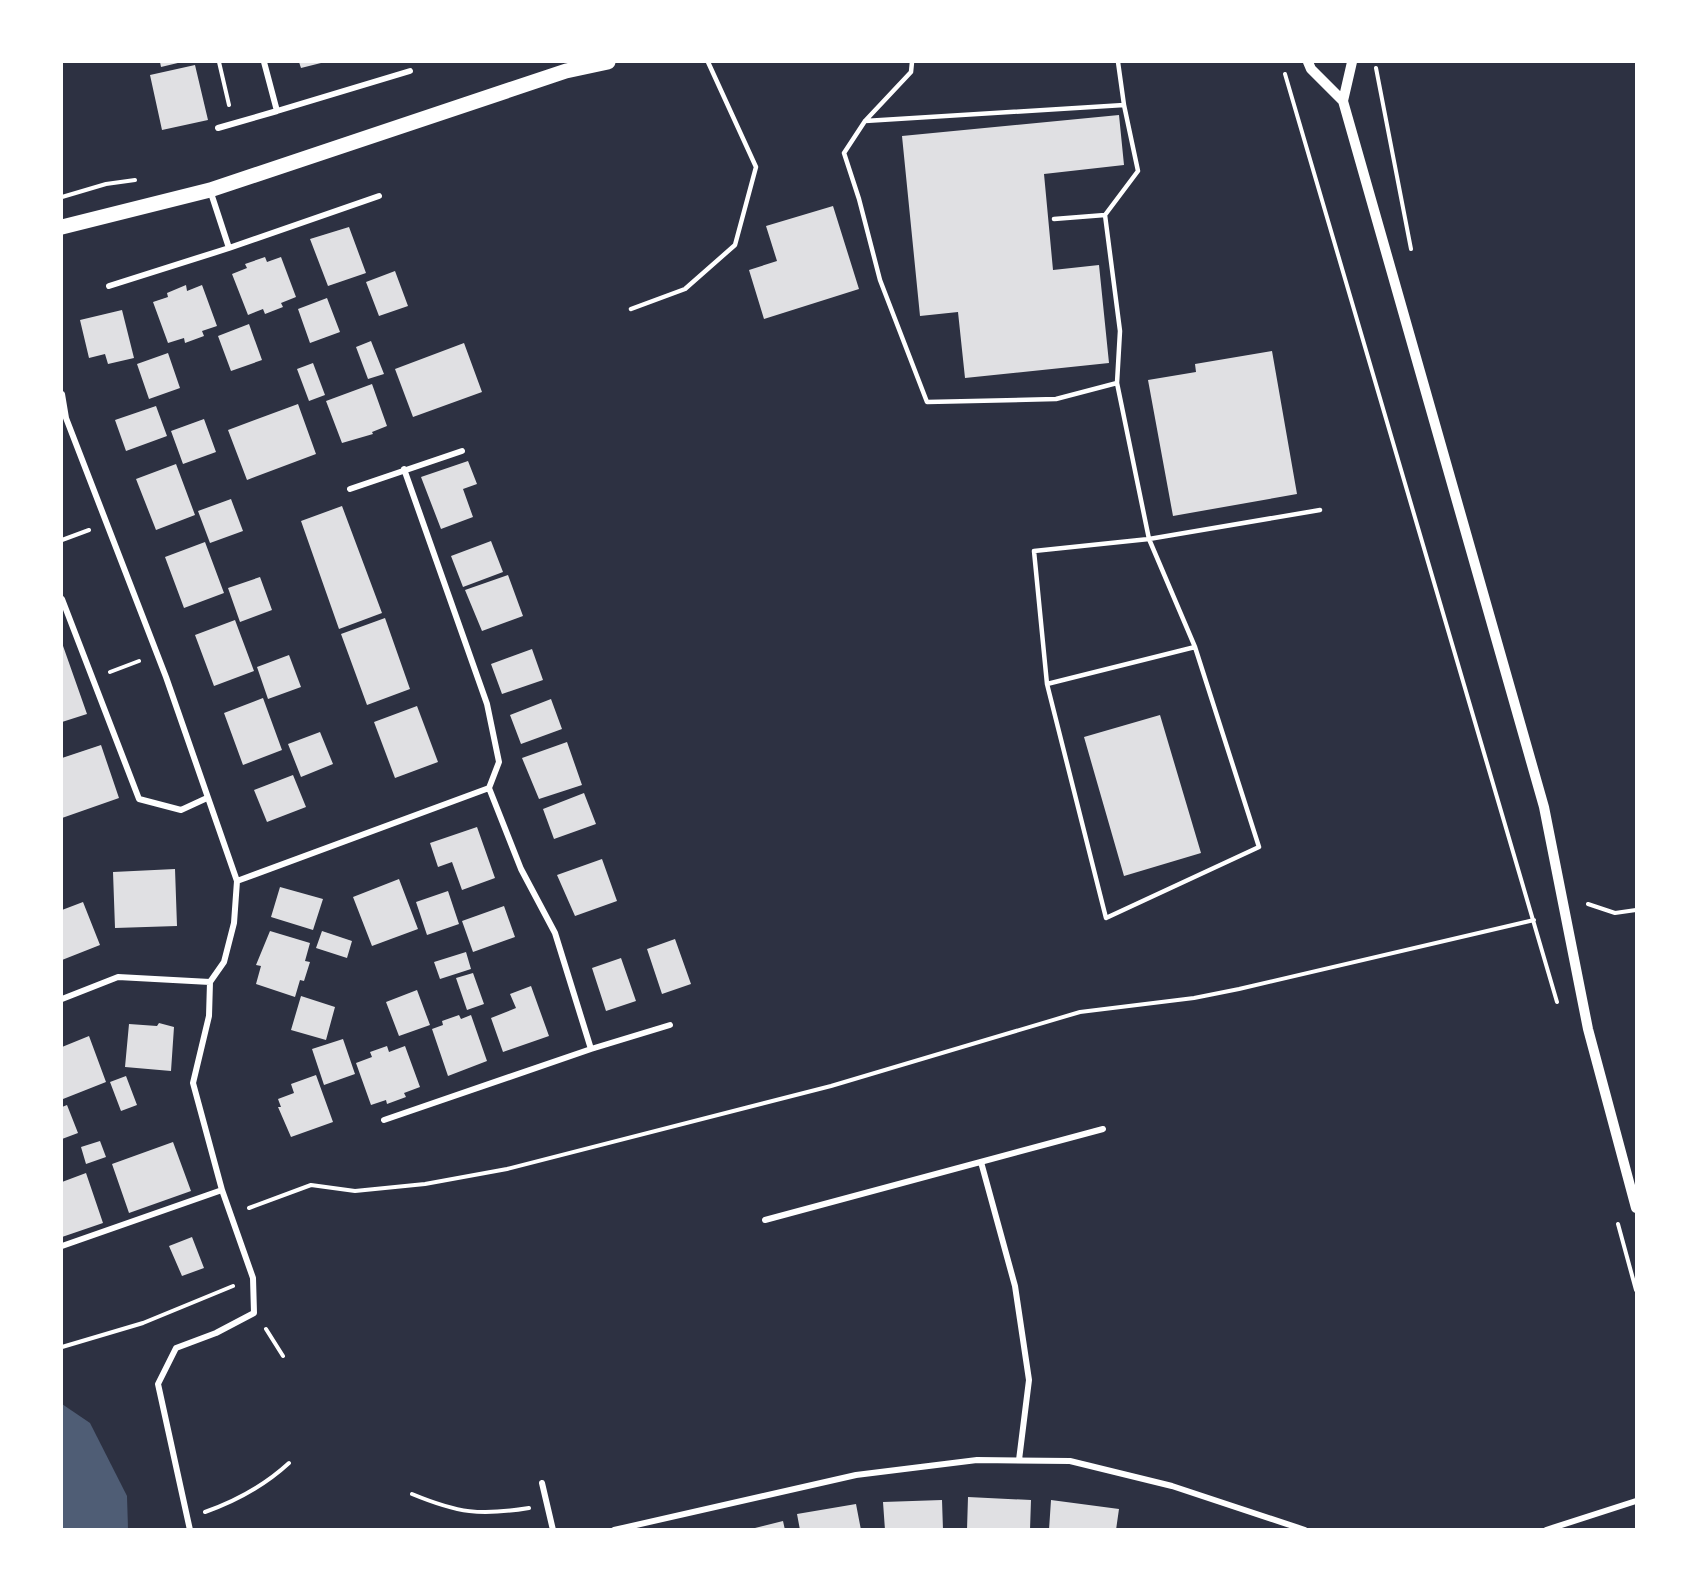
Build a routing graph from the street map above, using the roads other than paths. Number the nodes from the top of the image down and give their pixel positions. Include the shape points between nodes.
1 (264, 62) edge
2 (608, 62) edge
3 (708, 62) edge
4 (912, 62) edge
5 (1118, 62) edge
6 (1308, 62) edge
7 (1352, 62) edge
8 (564, 66) edge
9 (410, 71) dead end
10 (1343, 101) junction
11 (1124, 105) junction
12 (277, 111) junction
13 (866, 121) junction
14 (218, 128) dead end
15 (210, 190) junction
16 (379, 196) dead end
17 (1106, 215) junction
18 (1054, 219) dead end
19 (62, 227) edge
20 (229, 248) junction
21 (109, 286) dead end
22 (631, 309) dead end
23 (1117, 383) junction
24 (62, 394) edge
25 (63, 409) edge
26 (462, 451) dead end
27 (404, 469) junction
28 (350, 489) dead end
29 (1320, 510) dead end
30 (1149, 540) junction
31 (62, 599) edge
32 (1195, 647) junction
33 (1047, 684) junction
34 (489, 788) junction
35 (207, 798) junction
36 (237, 881) junction
37 (210, 982) junction
38 (62, 999) edge
39 (670, 1025) dead end
40 (591, 1049) junction
41 (384, 1120) dead end
42 (1103, 1129) dead end
43 (981, 1162) junction
44 (222, 1190) junction
45 (1636, 1208) edge
46 (765, 1220) dead end
47 (62, 1246) edge
48 (1019, 1460) junction
49 (542, 1484) dead end
50 (1636, 1500) edge
51 (190, 1530) edge
52 (553, 1530) edge
53 (614, 1530) edge
54 (1305, 1530) edge
55 (1546, 1530) edge

1 - 12 street
2 - 8 main road
3 - 22 lane via 756,167 735,245 685,289
4 - 13 lane via 911,72
5 - 11 lane
6 - 10 street
7 - 10 street
8 - 15 main road
9 - 12 street
10 - 45 street via 1544,807 1588,1029
11 - 13 lane
11 - 17 lane via 1138,171
12 - 14 street
13 - 23 lane via 844,153 880,280 927,402 1056,399
15 - 19 main road
15 - 20 street
16 - 20 street
17 - 18 lane
17 - 23 lane via 1120,331
20 - 21 street
23 - 30 lane
24 - 25 street
25 - 35 street
26 - 27 street
27 - 28 street
27 - 34 street via 487,704 499,762
29 - 30 lane
30 - 32 lane
30 - 33 lane via 1034,550
31 - 35 street via 139,800 181,810
32 - 33 lane
32 - 33 lane via 1259,847 1106,918
34 - 36 street
34 - 40 street via 521,869 555,933
35 - 36 street
36 - 37 street via 234,923 224,962
37 - 38 street via 118,976
37 - 44 street via 208,1016 193,1083
39 - 40 street
40 - 41 street
42 - 43 street
43 - 46 street
43 - 48 street via 1015,1286 1029,1380
44 - 47 street
44 - 51 street via 253,1278 254,1313 176,1348 158,1384
48 - 53 street via 977,1460 856,1475
48 - 54 street via 1070,1461 1172,1486
49 - 52 street
50 - 55 street

